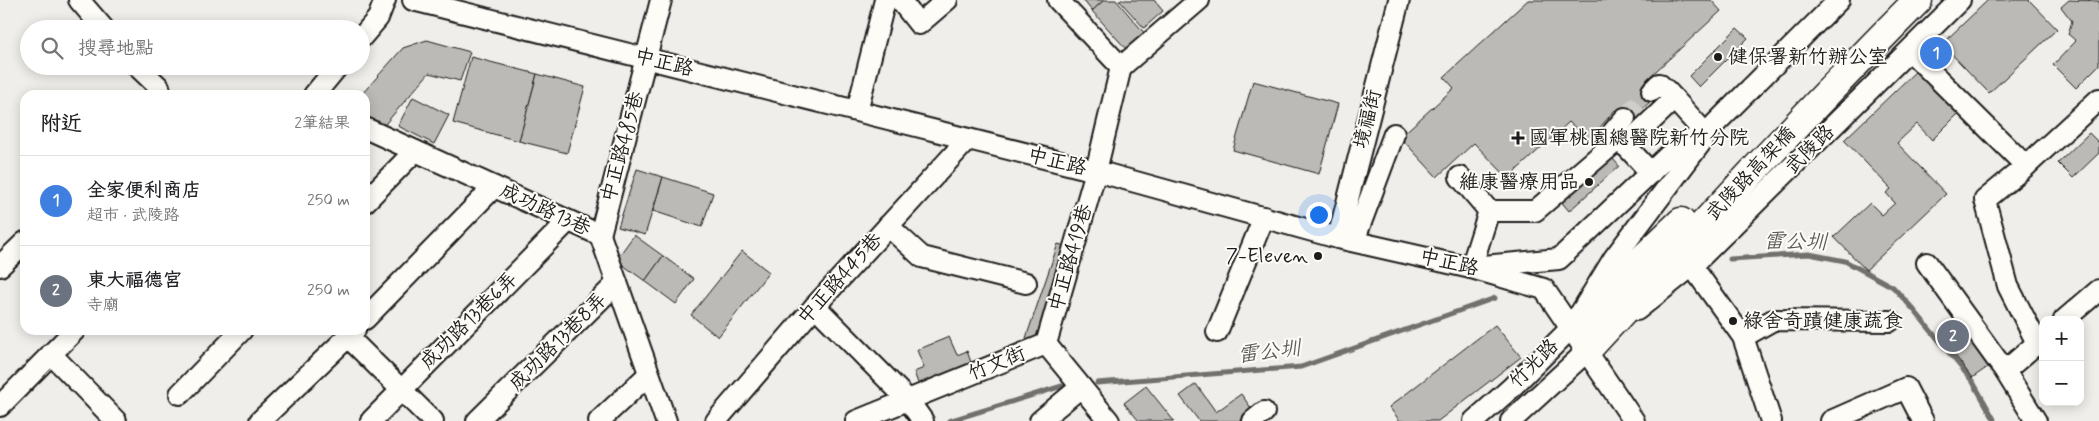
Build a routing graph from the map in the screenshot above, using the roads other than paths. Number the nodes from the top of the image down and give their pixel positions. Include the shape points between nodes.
1 (79, 0) edge
2 (385, 0) edge
3 (413, 0) edge
4 (662, 0) edge
5 (885, 0) edge
6 (900, 0) edge
7 (947, 0) edge
8 (1058, 0) edge
9 (1399, 0) edge
10 (1839, 0) edge
11 (1897, 0) edge
12 (1918, 0) edge
13 (1960, 0) edge
14 (1187, 4) edge
15 (96, 20) edge
16 (370, 27) edge
17 (1910, 51) junction
18 (646, 58) junction
19 (1121, 67) junction
20 (146, 75) edge
21 (331, 75) edge
22 (160, 90) edge
23 (318, 90) edge
24 (1652, 91) dead end
25 (1674, 99) junction
26 (2099, 99) edge
27 (857, 112) junction
28 (1625, 118) tunnel mouth
29 (1710, 128) junction
30 (370, 130) edge
31 (1394, 134) dead end
32 (968, 139) junction
33 (1622, 142) junction
34 (415, 151) junction
35 (2026, 166) junction
36 (1096, 171) junction
37 (1651, 173) junction
38 (1460, 177) dead end
39 (494, 187) junction
40 (370, 197) edge
41 (1489, 211) junction
42 (1264, 218) junction
43 (568, 220) junction
44 (888, 226) junction
45 (600, 235) junction
46 (1346, 239) junction
47 (20, 247) edge
48 (1927, 263) dead end
49 (0, 266) edge
50 (1692, 266) junction
51 (1471, 268) junction
52 (1026, 283) dead end
53 (617, 284) junction
54 (2099, 290) edge
55 (815, 306) junction
56 (370, 315) edge
57 (2069, 316) edge
58 (1890, 321) dead end
59 (1572, 326) junction
60 (1217, 332) dead end
61 (71, 335) edge
62 (237, 335) edge
63 (350, 335) edge
64 (354, 335) edge
65 (1743, 337) junction
66 (2039, 339) edge
67 (2039, 342) edge
68 (1046, 344) junction
69 (1586, 351) junction
70 (51, 354) junction
71 (2004, 371) junction
72 (649, 374) junction
73 (1081, 387) junction
74 (402, 389) junction
75 (180, 394) dead end
76 (908, 400) junction
77 (0, 406) edge
78 (116, 421) edge
79 (260, 421) edge
80 (371, 421) edge
81 (433, 421) edge
82 (477, 421) edge
83 (599, 421) edge
84 (666, 421) edge
85 (716, 421) edge
86 (856, 421) edge
87 (923, 421) edge
88 (1040, 421) edge
89 (1109, 421) edge
90 (1474, 421) edge
91 (1511, 421) edge
92 (1634, 421) edge
93 (1771, 421) edge
94 (1831, 421) edge
95 (1923, 421) edge
96 (2036, 421) edge

1 - 15 street
2 - 16 street
3 - 18 street, 中正路
4 - 18 street, 中正路485巷
5 - 27 street
6 - 7 street via 919,24
8 - 19 street
9 - 46 street, 境福街
10 - 29 street
11 - 59 highway, 武陵路高架橋 via 1679,224
12 - 69 highway, 武陵路高架橋
13 - 17 street, 武陵路
14 - 19 street
17 - 35 street
17 - 50 street, 武陵路
18 - 27 street, 中正路
18 - 45 street, 中正路485巷
19 - 36 street, 中正路419巷
20 - 22 street
21 - 23 street
24 - 25 street via 1659,84
25 - 29 street
25 - 33 street
26 - 35 street
27 - 32 street, 中正路
28 - 33 street via 1613,132
29 - 37 street via 1669,155
29 - 59 street via 1614,258
30 - 34 street, 成功路13巷
31 - 46 street
32 - 36 street, 中正路
32 - 44 street, 中正路445巷
33 - 37 street
33 - 41 street via 1535,211
34 - 39 street, 成功路13巷
34 - 40 street
35 - 66 street via 1985,200 2008,286
36 - 42 street, 中正路
36 - 68 street, 中正路419巷
37 - 51 street via 1559,259
38 - 41 street
39 - 43 street, 成功路13巷
39 - 56 street
41 - 51 street
42 - 46 street, 中正路
42 - 60 street
43 - 45 street, 成功路13巷
43 - 74 street, 成功路13巷6弄
44 - 52 street via 922,257
44 - 55 street, 中正路445巷
45 - 53 street, 成功路13巷
46 - 51 street, 中正路
47 - 49 street
48 - 71 street
50 - 65 street
50 - 69 street, 武陵路
51 - 59 street, 中正路 via 1544,288
53 - 72 street, 成功路13巷
53 - 82 street, 成功路13巷8弄
54 - 57 street
55 - 76 street
55 - 85 street, 中正路445巷
58 - 65 street via 1773,320
59 - 69 street, 中正路
59 - 90 street, 竹光路
61 - 70 street
62 - 75 street
63 - 79 street
64 - 74 street
65 - 93 street
67 - 71 street
68 - 73 street, 竹文街
68 - 76 street, 竹文街
69 - 91 street, 竹光路
69 - 92 street, 中正路
70 - 77 street
70 - 78 street
71 - 96 street
72 - 83 street
72 - 84 street, 成功路13巷
73 - 88 street
73 - 89 street, 竹文街
74 - 80 street, 成功路13巷6弄
74 - 81 street
76 - 86 street, 竹文街
76 - 87 street
94 - 95 street via 1906,388

